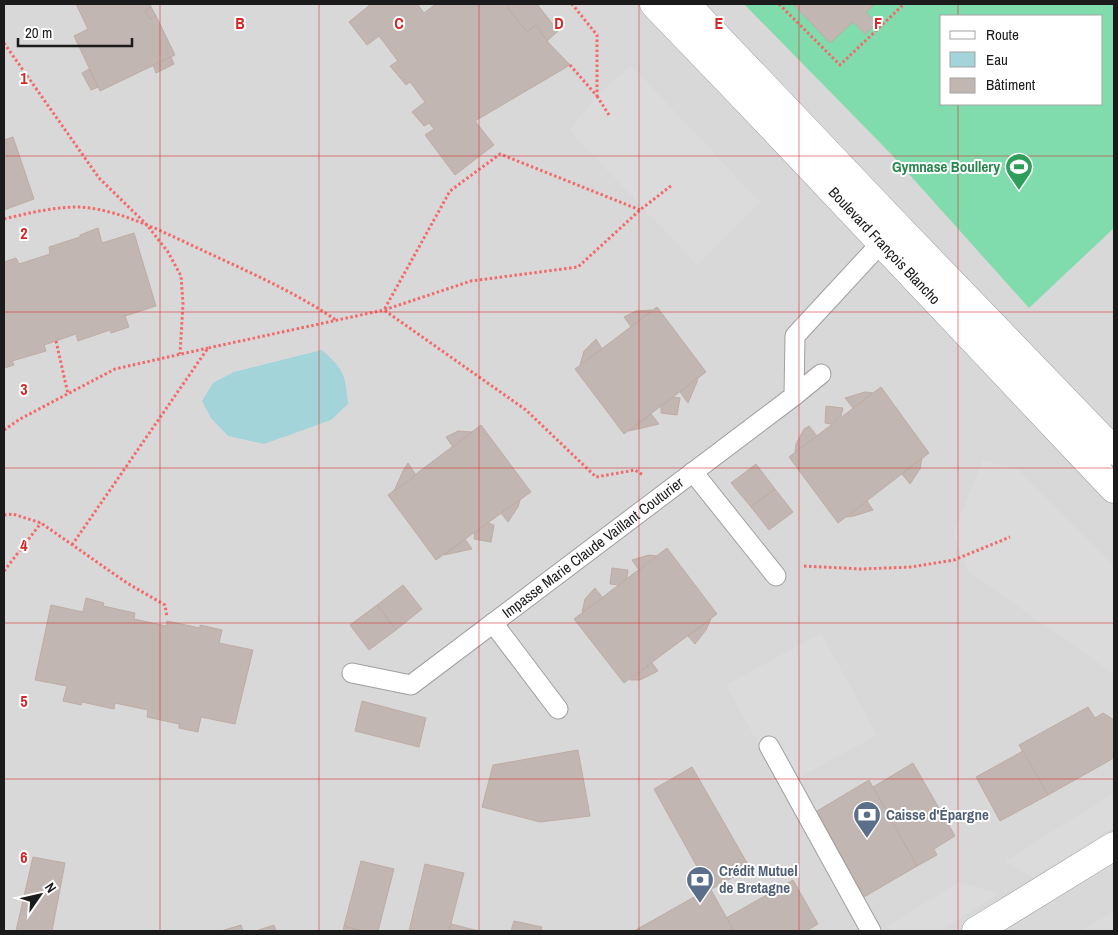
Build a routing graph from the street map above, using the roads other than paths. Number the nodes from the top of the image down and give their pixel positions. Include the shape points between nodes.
1 (654, 4) edge
2 (686, 4) edge
3 (881, 243) junction
4 (821, 374) dead end
5 (794, 396) junction
6 (1110, 438) edge
7 (693, 472) junction
8 (1114, 489) edge
9 (773, 572) road end
10 (493, 623) junction
11 (352, 672) dead end
12 (558, 709) dead end
13 (770, 746) dead end
14 (1114, 846) edge
15 (871, 931) edge
16 (976, 931) edge

1 - 3 street, Boulevard François Blancho
2 - 6 street, Boulevard François Blancho via 899,228
3 - 5 lane via 795,336
3 - 8 street, Boulevard François Blancho
4 - 5 lane, Impasse Marie Claude Vaillant Couturier
5 - 7 lane, Impasse Marie Claude Vaillant Couturier
7 - 9 lane, Impasse Marie Claude Vaillant Couturier
7 - 10 lane, Impasse Marie Claude Vaillant Couturier
10 - 11 lane, Impasse Marie Claude Vaillant Couturier via 411,685
10 - 12 lane, Impasse Marie Claude Vaillant Couturier
13 - 15 lane
14 - 16 street

